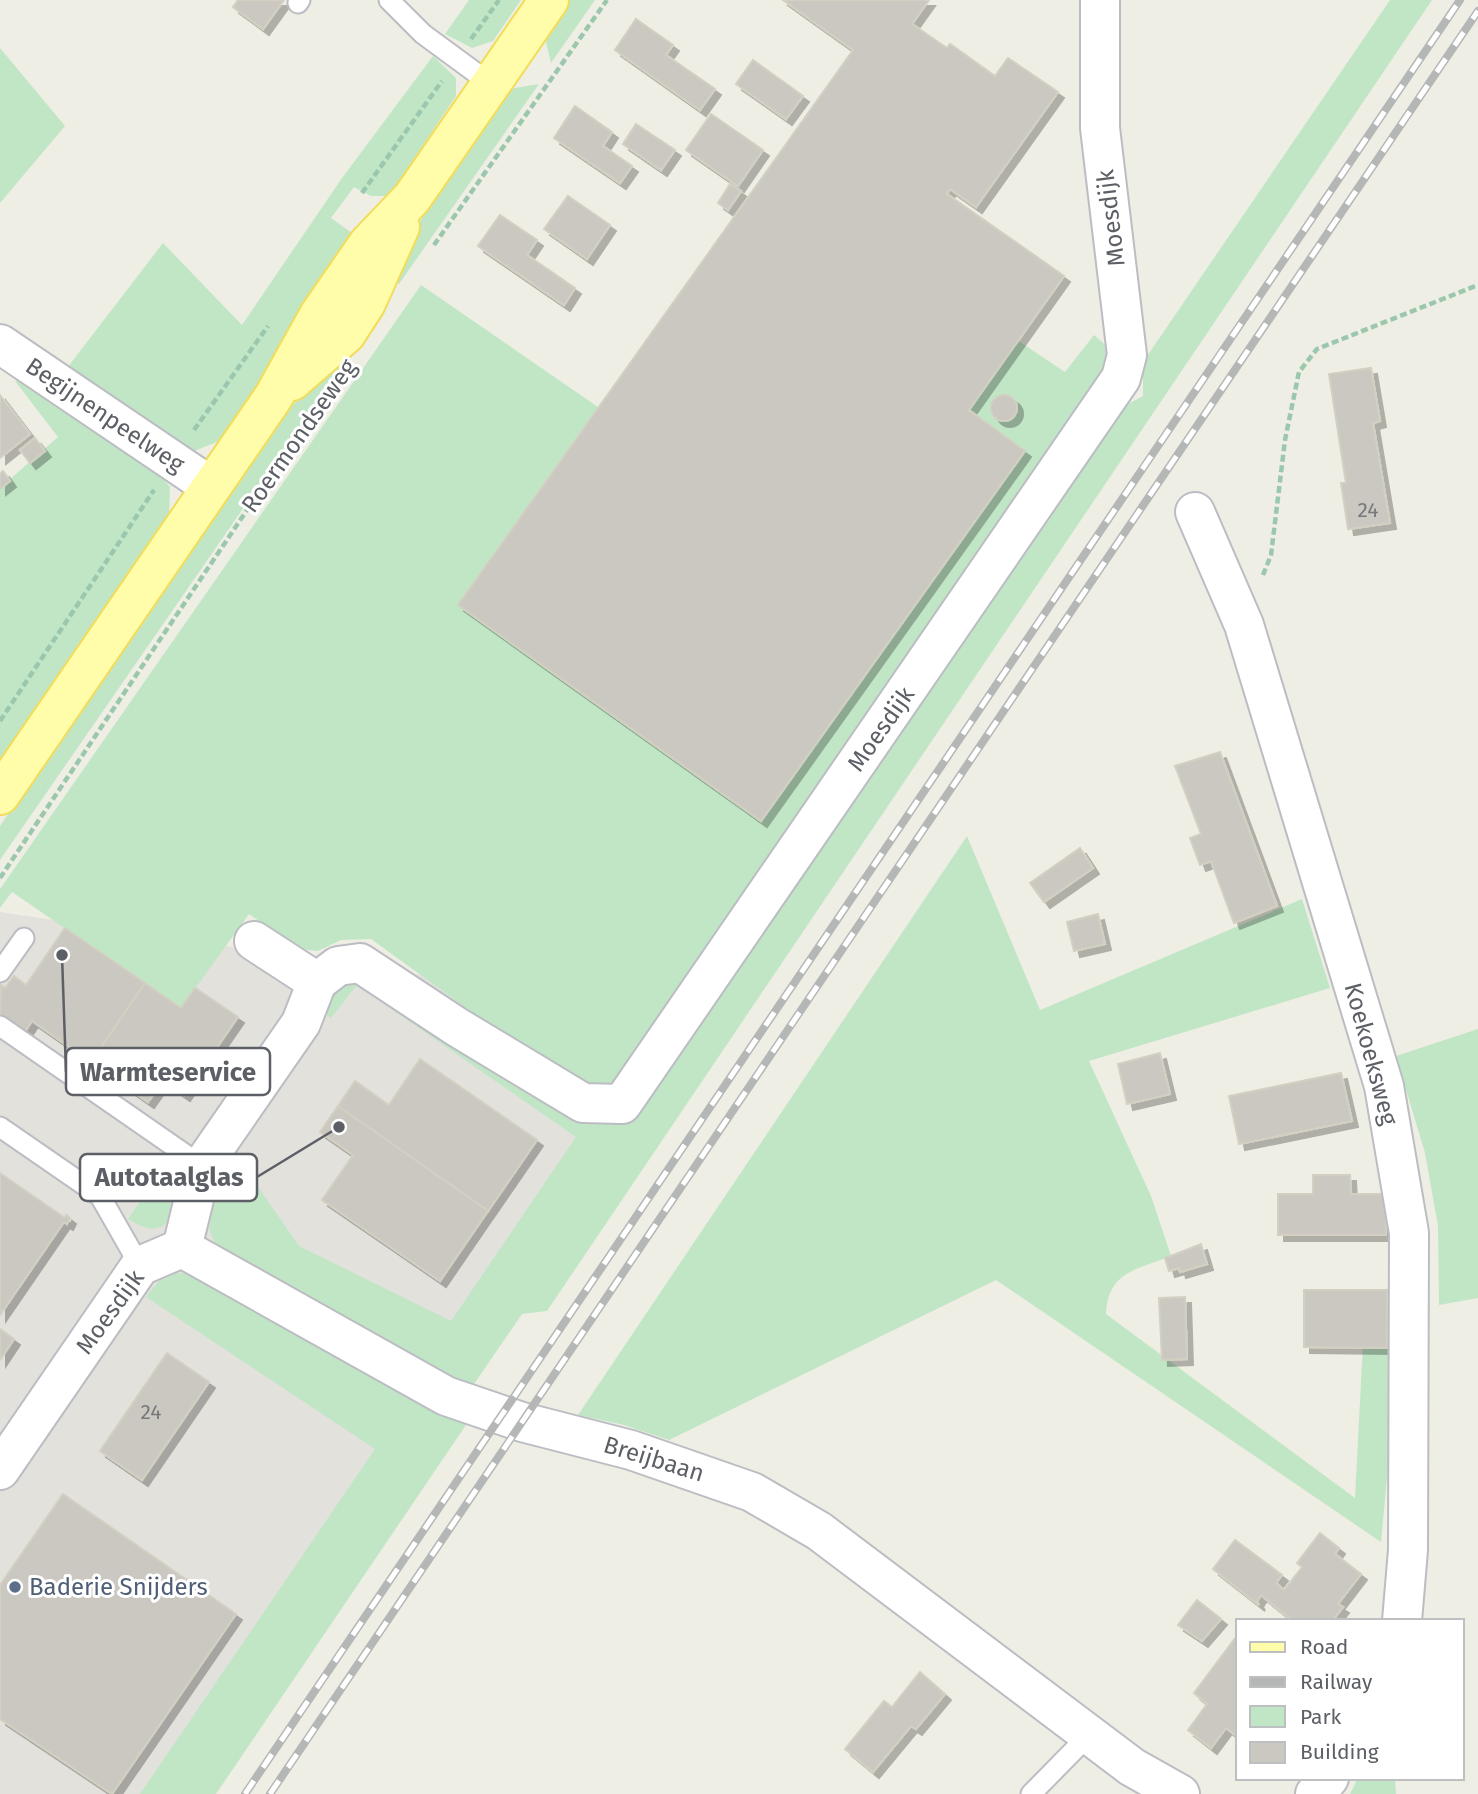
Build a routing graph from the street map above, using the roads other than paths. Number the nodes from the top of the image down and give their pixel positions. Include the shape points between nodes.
1 (389, 0) edge
2 (549, 0) edge
3 (1100, 0) edge
4 (491, 84) junction
5 (4, 351) edge
6 (1127, 355) junction
7 (1135, 395) dead end
8 (211, 486) junction
9 (1195, 512) dead end
10 (0, 795) edge
11 (24, 938) dead end
12 (254, 941) dead end
13 (0, 972) edge
14 (317, 982) junction
15 (0, 1026) edge
16 (0, 1127) edge
17 (202, 1166) junction
18 (182, 1248) junction
19 (140, 1266) junction
20 (0, 1470) edge
21 (1402, 1619) edge
22 (1089, 1735) junction
23 (1327, 1780) edge
24 (1031, 1794) edge
25 (1180, 1794) edge
26 (1315, 1794) edge

1 - 4 lane via 423,34
2 - 4 main road, Roermondseweg
3 - 6 street, Moesdijk via 1100,128
4 - 8 main road, Roermondseweg via 412,198 368,244 274,396
5 - 8 street, Begijnenpeelweg
6 - 7 street
6 - 14 street, Moesdijk via 1121,378 1094,420 622,1104 583,1103 360,963 338,966
8 - 10 main road, Roermondseweg
9 - 21 street, Koekoeksweg via 1244,625 1384,1086 1409,1233 1408,1550
11 - 13 lane
12 - 14 street
14 - 17 street via 301,1023
15 - 17 lane
16 - 19 lane via 100,1196
17 - 18 street
18 - 19 street, Moesdijk
18 - 22 street, Breijbaan via 446,1396 522,1422 631,1450 752,1492 819,1531
19 - 20 street, Moesdijk
22 - 24 lane
22 - 25 street, Breijbaan
23 - 26 street

